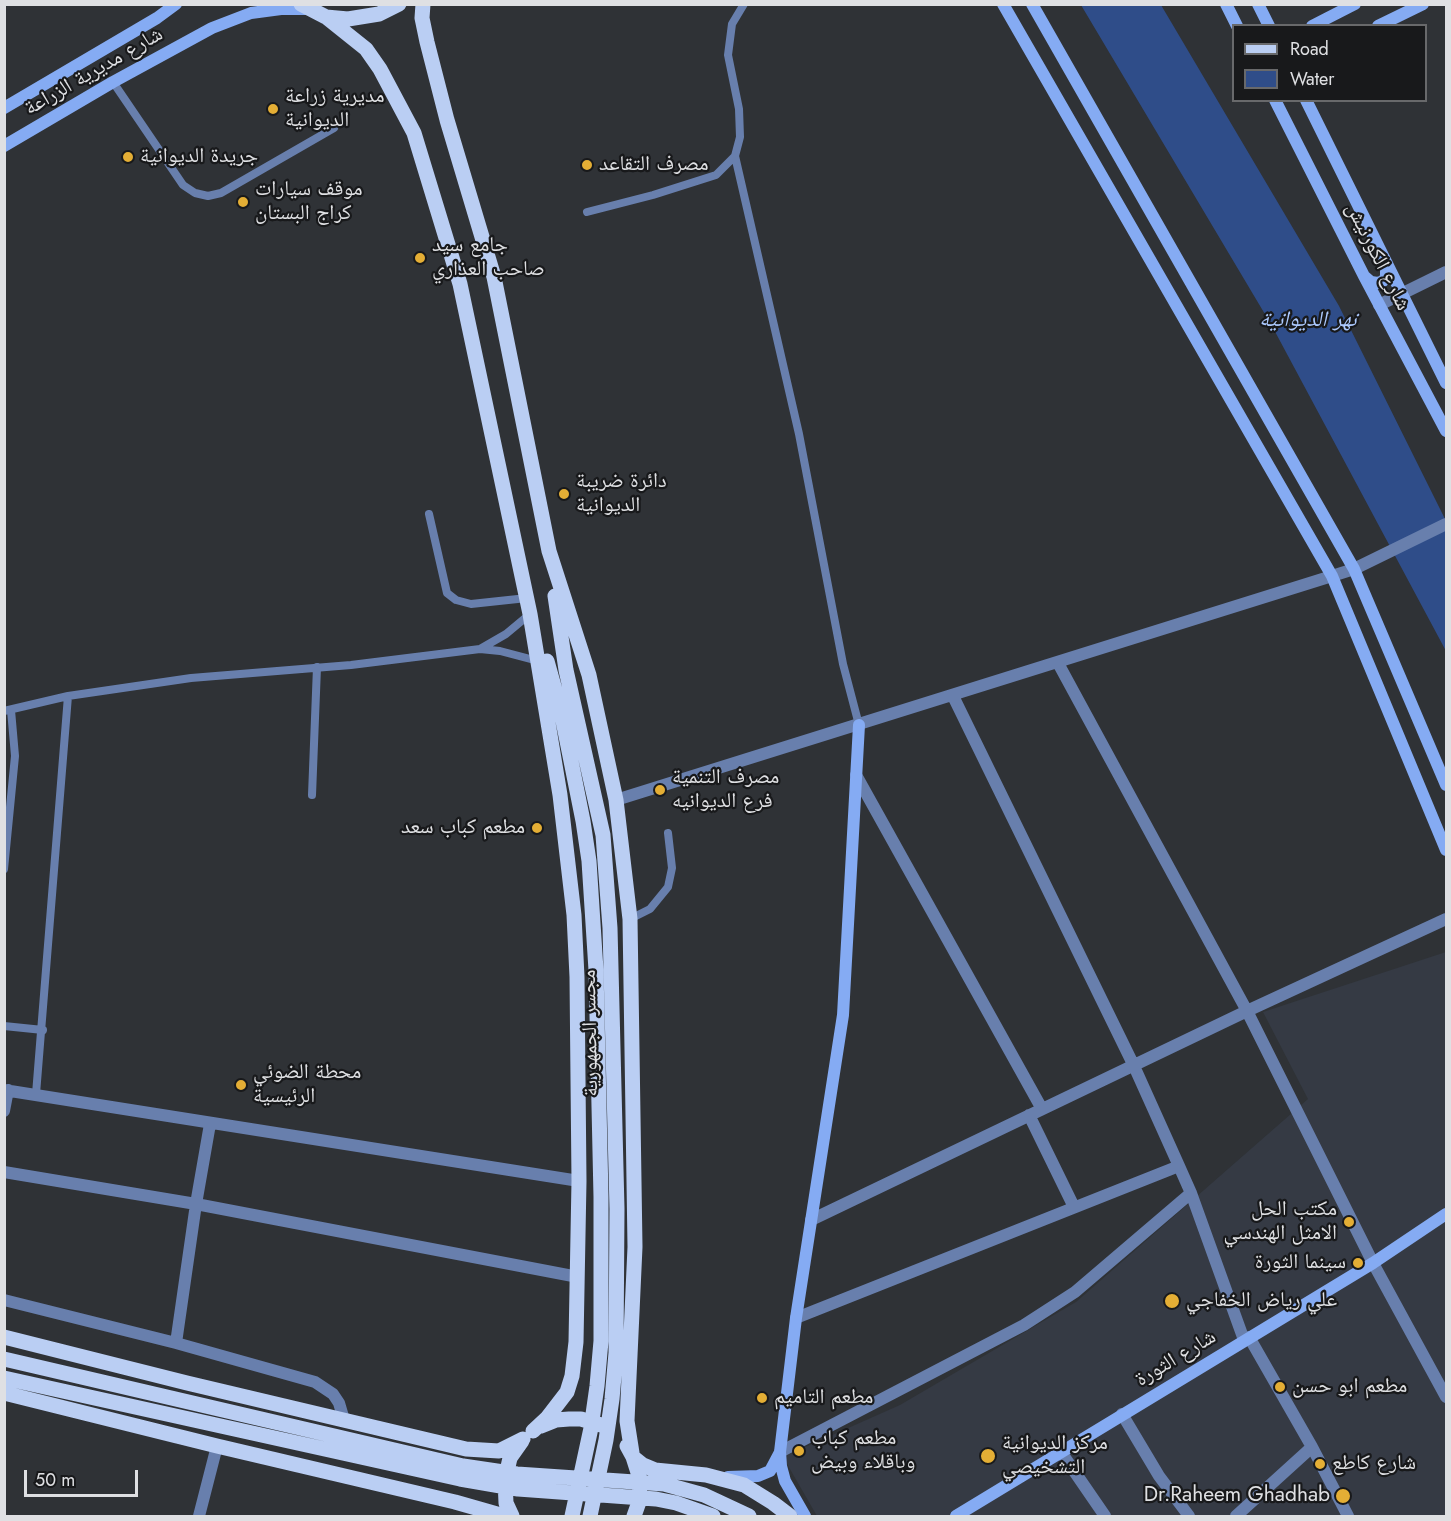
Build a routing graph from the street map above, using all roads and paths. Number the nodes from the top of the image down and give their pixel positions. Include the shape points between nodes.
1 (176, 4) edge
2 (399, 4) edge
3 (423, 4) edge
4 (744, 4) edge
5 (1003, 4) edge
6 (1032, 4) edge
7 (1226, 4) edge
8 (1258, 4) edge
9 (1355, 4) edge
10 (1423, 4) edge
11 (304, 7) edge
12 (326, 17) junction
13 (1236, 24) edge
14 (1268, 24) edge
15 (1316, 24) edge
16 (1382, 24) edge
17 (113, 82) junction
18 (1276, 102) edge
19 (1307, 102) edge
20 (4, 108) edge
21 (334, 128) dead end
22 (4, 146) edge
23 (735, 156) junction
24 (587, 212) dead end
25 (1386, 264) junction
26 (1446, 272) edge
27 (1364, 276) junction
28 (1402, 293) junction
29 (1379, 305) junction
30 (1446, 383) edge
31 (1446, 431) edge
32 (429, 514) dead end
33 (1446, 524) edge
34 (549, 551) junction
35 (1354, 569) junction
36 (1332, 576) junction
37 (525, 593) junction
38 (530, 614) junction
39 (480, 649) junction
40 (539, 661) junction
41 (1058, 663) junction
42 (317, 667) junction
43 (68, 696) junction
44 (953, 696) junction
45 (568, 709) junction
46 (8, 711) edge
47 (859, 725) junction
48 (856, 775) junction
49 (1446, 785) edge
50 (8, 787) edge
51 (312, 795) dead end
52 (616, 800) junction
53 (668, 833) dead end
54 (1446, 850) edge
55 (4, 869) edge
56 (630, 919) junction
57 (1446, 919) edge
58 (1247, 1011) junction
59 (4, 1026) edge
60 (42, 1030) junction
61 (1134, 1066) junction
62 (6, 1090) edge
63 (36, 1094) junction
64 (1042, 1109) junction
65 (4, 1111) edge
66 (1029, 1115) junction
67 (210, 1124) junction
68 (1179, 1166) junction
69 (4, 1172) edge
70 (579, 1181) junction
71 (1191, 1193) junction
72 (195, 1204) junction
73 (1074, 1207) junction
74 (1446, 1214) edge
75 (811, 1220) junction
76 (1373, 1263) junction
77 (578, 1278) junction
78 (4, 1300) edge
79 (796, 1318) junction
80 (4, 1337) edge
81 (1246, 1338) junction
82 (176, 1343) junction
83 (4, 1359) edge
84 (4, 1378) edge
85 (4, 1393) edge
86 (1446, 1397) edge
87 (1122, 1414) junction
88 (344, 1420) junction
89 (528, 1435) junction
90 (217, 1446) junction
91 (1312, 1447) junction
92 (780, 1452) junction
93 (1061, 1452) junction
94 (633, 1455) junction
95 (706, 1475) junction
96 (971, 1513) edge
97 (199, 1516) edge
98 (504, 1516) edge
99 (512, 1516) edge
100 (572, 1516) edge
101 (590, 1516) edge
102 (634, 1516) edge
103 (713, 1516) edge
104 (749, 1516) edge
105 (790, 1516) edge
106 (805, 1516) edge
107 (956, 1516) edge
108 (1105, 1516) edge
109 (1189, 1516) edge
110 (1236, 1516) edge
111 (1348, 1516) edge

1 - 20 main road, شارع مديرية الزراعة
2 - 12 main road via 367,17
3 - 34 main road via 422,18 447,120 494,277
4 - 23 lane via 732,24 728,55 739,109 740,137
5 - 36 main road
6 - 35 main road
7 - 13 main road
8 - 14 main road
9 - 15 main road
10 - 16 main road
11 - 12 main road
11 - 17 main road, شارع مديرية الزراعة via 234,18
12 - 37 main road via 366,49 414,133 460,284
17 - 21 lane via 183,185 208,196 221,193
17 - 22 main road, شارع مديرية الزراعة
18 - 27 main road, شارع الكورنيش
19 - 25 main road, شارع الكورنيش
23 - 24 lane via 716,174
23 - 47 lane via 799,434 843,664
25 - 27 main road via 1383,281 1371,282
25 - 28 main road, شارع الكورنيش
26 - 28 street
27 - 29 main road, شارع الكورنيش
28 - 29 street
28 - 30 main road, شارع الكورنيش
29 - 31 main road, شارع الكورنيش
32 - 37 lane via 447,592 456,600 471,604
33 - 35 street
34 - 45 main road, مجسر الجمهورية
34 - 52 main road via 589,675
35 - 36 street
35 - 49 main road
36 - 41 street
36 - 54 main road
37 - 38 main road
37 - 45 main road, مجسر الجمهورية
38 - 39 lane
38 - 40 main road
39 - 40 lane
39 - 42 lane
40 - 70 main road via 574,915
41 - 44 street
41 - 58 street
42 - 43 lane via 192,678
42 - 51 lane
43 - 46 lane
43 - 60 lane
44 - 47 street
44 - 61 street
45 - 100 main road, مجسر الجمهورية via 589,861 602,1197 597,1386
45 - 101 main road, مجسر الجمهورية via 603,835 607,869 617,1209 612,1399
46 - 50 lane via 15,756
47 - 48 main road
47 - 52 street
48 - 64 street
48 - 75 main road via 843,1015
50 - 55 lane
52 - 56 main road
53 - 56 lane via 672,868 668,887 650,909
56 - 94 main road via 635,1247 627,1421
57 - 58 street
58 - 61 street
58 - 76 street
59 - 60 lane
60 - 63 lane
61 - 64 street
61 - 68 street
62 - 63 street
62 - 65 street
63 - 67 street
64 - 66 street
66 - 73 street
66 - 75 street
67 - 70 street
67 - 72 street
68 - 71 street
68 - 73 street
69 - 72 street
70 - 77 main road
71 - 81 street
71 - 92 street via 1075,1292 1032,1320
72 - 77 street
72 - 82 street
73 - 79 street
74 - 76 main road, شارع الثورة
75 - 79 main road
76 - 81 main road, شارع الثورة
76 - 86 street
77 - 89 main road via 576,1342 567,1392
78 - 82 street
79 - 92 main road
80 - 88 main road
81 - 87 main road, شارع الثورة
81 - 91 street
82 - 88 street via 315,1382 333,1394
83 - 104 main road via 463,1466 517,1474 664,1484 704,1495
84 - 103 main road via 460,1479 518,1489 656,1499
85 - 90 main road
87 - 93 main road, شارع الثورة
87 - 109 street via 1159,1476
88 - 89 main road via 482,1451 499,1451
89 - 94 main road via 556,1420 581,1419 616,1434
89 - 99 main road via 510,1458 505,1480 506,1503
90 - 97 street
90 - 98 main road
91 - 110 street
91 - 111 street
92 - 95 main road via 770,1471 758,1476
92 - 106 main road via 785,1481
93 - 96 main road, شارع الثورة
93 - 108 street
94 - 95 main road via 656,1470
94 - 102 main road via 640,1479
95 - 105 main road via 744,1485
96 - 107 main road, شارع الثورة

